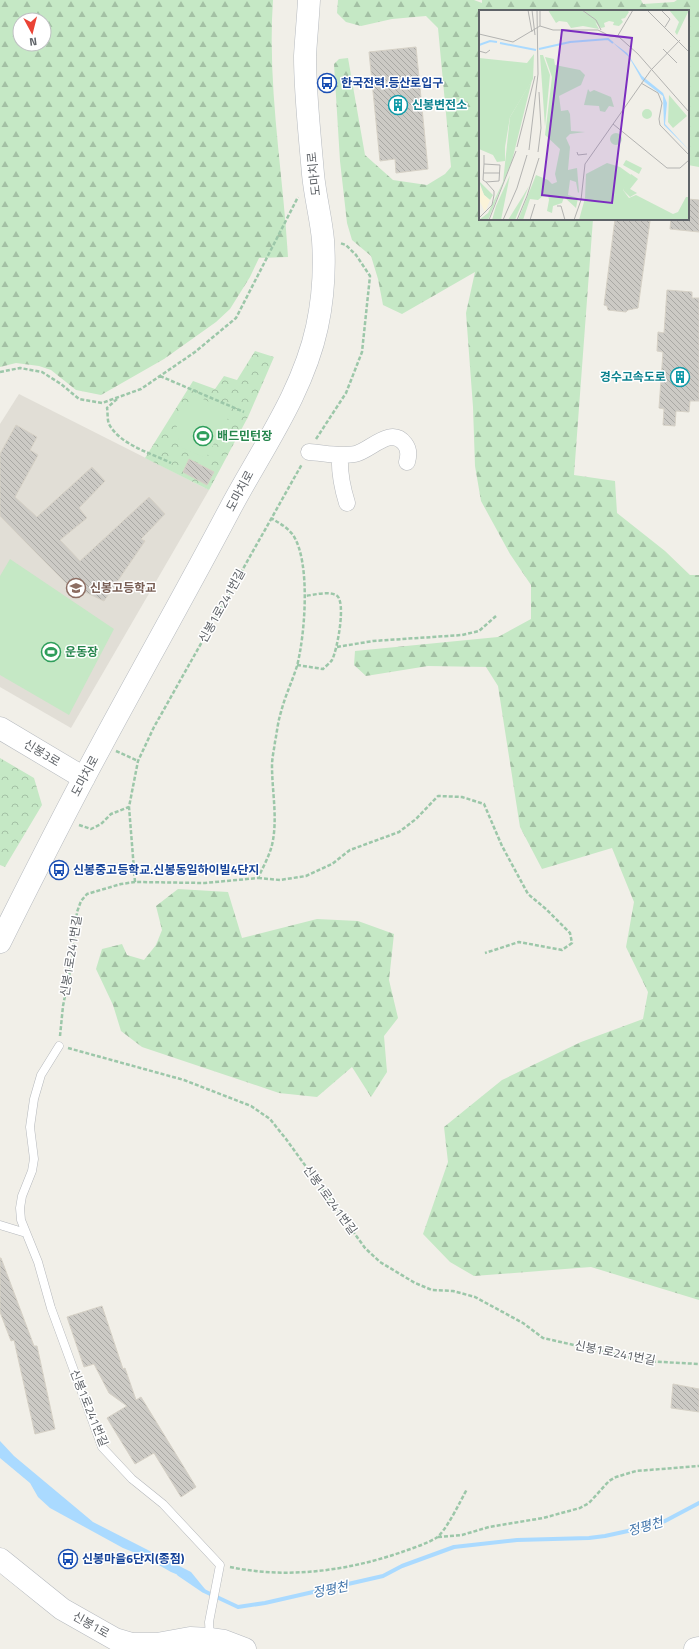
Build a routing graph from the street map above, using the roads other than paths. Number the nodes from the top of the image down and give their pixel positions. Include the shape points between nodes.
1 (309, 0) edge
2 (309, 452) road end
3 (340, 455) junction
4 (407, 462) dead end
5 (347, 503) dead end
6 (0, 728) edge
7 (84, 778) junction
8 (0, 942) edge
9 (59, 1046) road end
10 (0, 1226) edge
11 (26, 1233) junction
12 (0, 1560) edge
13 (210, 1631) junction
14 (156, 1647) edge
15 (699, 1648) edge
16 (245, 1649) edge
17 (695, 1649) edge

1 - 7 main road, 도마치로 via 305,58 313,175 324,255 322,301 310,354 271,437
2 - 3 street
3 - 4 street via 355,454 384,438 392,437 404,443 408,449
3 - 5 street via 339,470
6 - 7 main road, 신봉3로
7 - 8 main road, 도마치로
9 - 11 lane, 신봉1로241번길 via 41,1075 34,1099 30,1127 34,1159 20,1208
10 - 11 lane
11 - 13 lane, 신봉1로241번길 via 102,1447 132,1479 163,1504 220,1564
12 - 14 main road, 신봉1로 via 62,1609 115,1639
13 - 14 main road, 신봉1로
13 - 16 main road, 신봉1로 via 224,1641
15 - 17 main road

